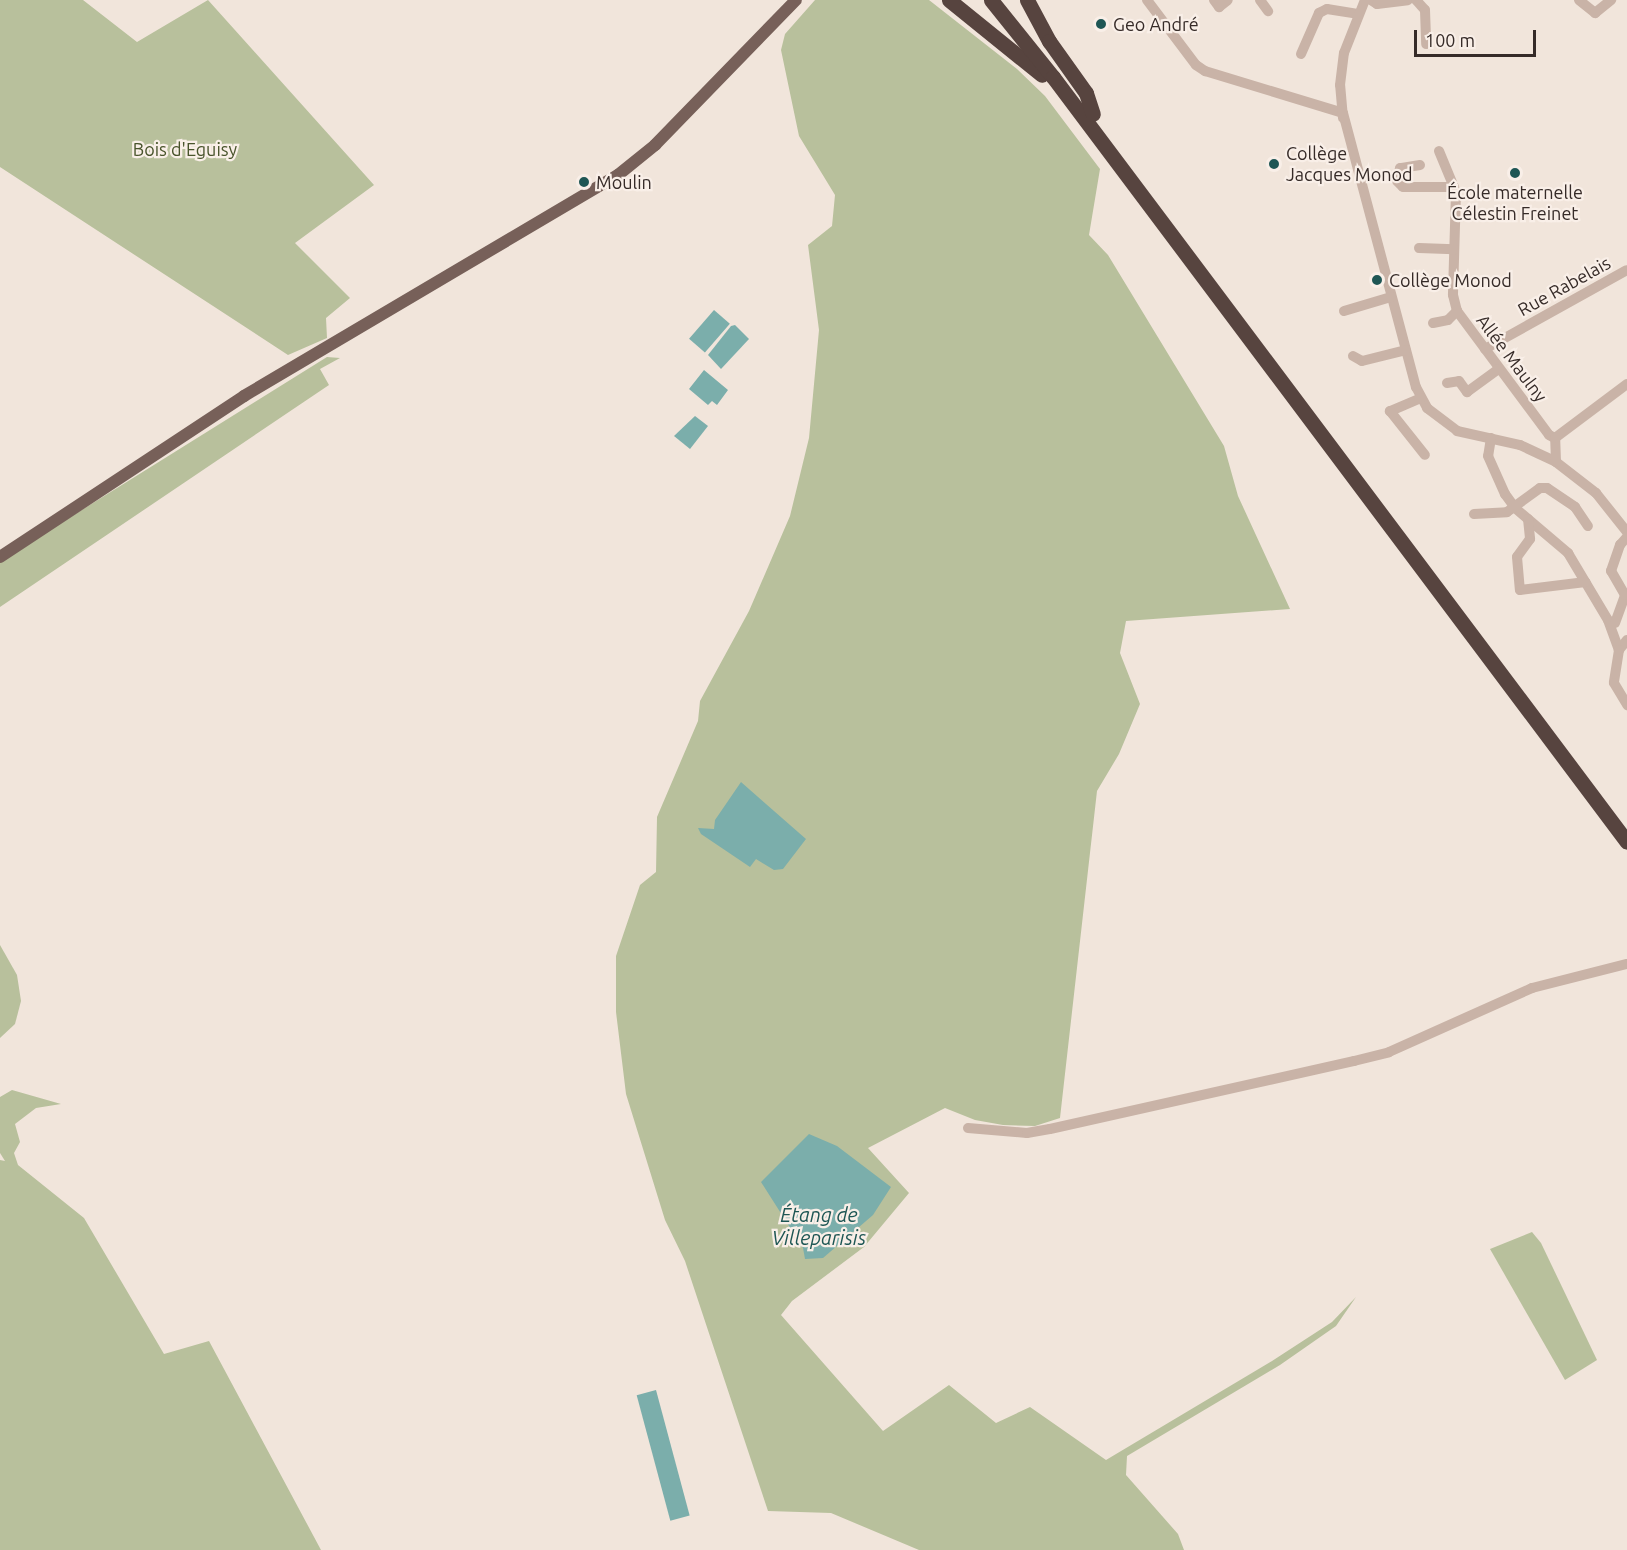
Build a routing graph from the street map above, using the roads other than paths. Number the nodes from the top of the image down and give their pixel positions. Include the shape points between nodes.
1 (796, 0) edge
2 (949, 0) edge
3 (991, 0) edge
4 (1004, 0) edge
5 (1027, 0) edge
6 (1147, 0) edge
7 (1214, 0) edge
8 (1228, 0) edge
9 (1260, 0) edge
10 (1365, 0) edge
11 (1371, 0) edge
12 (1408, 0) edge
13 (1416, 0) edge
14 (1579, 0) edge
15 (1611, 0) edge
16 (1268, 11) dead end
17 (1358, 14) junction
18 (1426, 44) dead end
19 (1301, 54) dead end
20 (1343, 113) junction
21 (1089, 116) junction
22 (1439, 151) dead end
23 (1420, 165) dead end
24 (1454, 187) junction
25 (1419, 248) dead end
26 (1454, 249) junction
27 (1627, 270) edge
28 (1391, 297) junction
29 (1344, 311) dead end
30 (1457, 311) junction
31 (1433, 323) dead end
32 (1485, 349) junction
33 (1406, 350) junction
34 (1353, 356) dead end
35 (1499, 369) junction
36 (1447, 382) dead end
37 (1627, 384) edge
38 (1421, 398) junction
39 (1552, 436) junction
40 (1491, 438) junction
41 (1536, 451) junction
42 (1425, 455) dead end
43 (1556, 462) junction
44 (1513, 505) junction
45 (1474, 514) dead end
46 (1528, 519) junction
47 (1625, 525) edge
48 (1588, 526) dead end
49 (1623, 541) edge
50 (0, 557) edge
51 (1586, 582) junction
52 (1612, 622) junction
53 (1627, 628) edge
54 (1627, 640) edge
55 (1619, 650) junction
56 (1627, 705) edge
57 (1627, 825) edge
58 (1627, 842) edge
59 (1627, 964) edge
60 (968, 1128) dead end

1 - 50 main road via 655,145 618,175 244,396
2 - 21 highway via 1029,62 1067,107
3 - 21 highway
4 - 21 highway
5 - 21 highway via 1048,41 1086,93
6 - 20 street via 1196,65 1205,71
7 - 8 street via 1219,7
9 - 16 street
10 - 17 street
11 - 12 street via 1377,4
13 - 18 street via 1425,10
14 - 15 street via 1595,13
17 - 19 street via 1327,9 1319,13
17 - 20 street via 1344,53 1340,85
20 - 28 street via 1344,136
21 - 57 highway
21 - 58 highway
22 - 24 street, Allée Maulny
23 - 24 street via 1400,168 1397,181 1403,187
24 - 26 street, Allée Maulny
25 - 26 street
26 - 30 street, Allée Maulny via 1453,295
27 - 32 street, Rue Rabelais
28 - 29 street
28 - 33 street
30 - 31 street via 1448,320
30 - 32 street, Allée Maulny
32 - 35 street, Allée Maulny
33 - 34 street via 1362,361
33 - 38 street
35 - 36 street via 1467,392 1460,381
35 - 39 street, Allée Maulny
37 - 39 street
38 - 40 street via 1445,425
38 - 42 street via 1390,411
39 - 41 street
39 - 43 street
40 - 41 street
40 - 44 street via 1488,456
41 - 43 street
43 - 47 street via 1596,493
44 - 45 street via 1507,512
44 - 46 street
44 - 48 street via 1546,488 1575,507
46 - 51 street via 1568,553
46 - 51 street via 1530,539 1517,557 1520,590
49 - 52 street via 1611,571 1625,596
51 - 52 street
52 - 53 street
52 - 55 street
54 - 55 street
55 - 56 street via 1614,683
59 - 60 street via 1532,988 1389,1052 1050,1129 1026,1133

